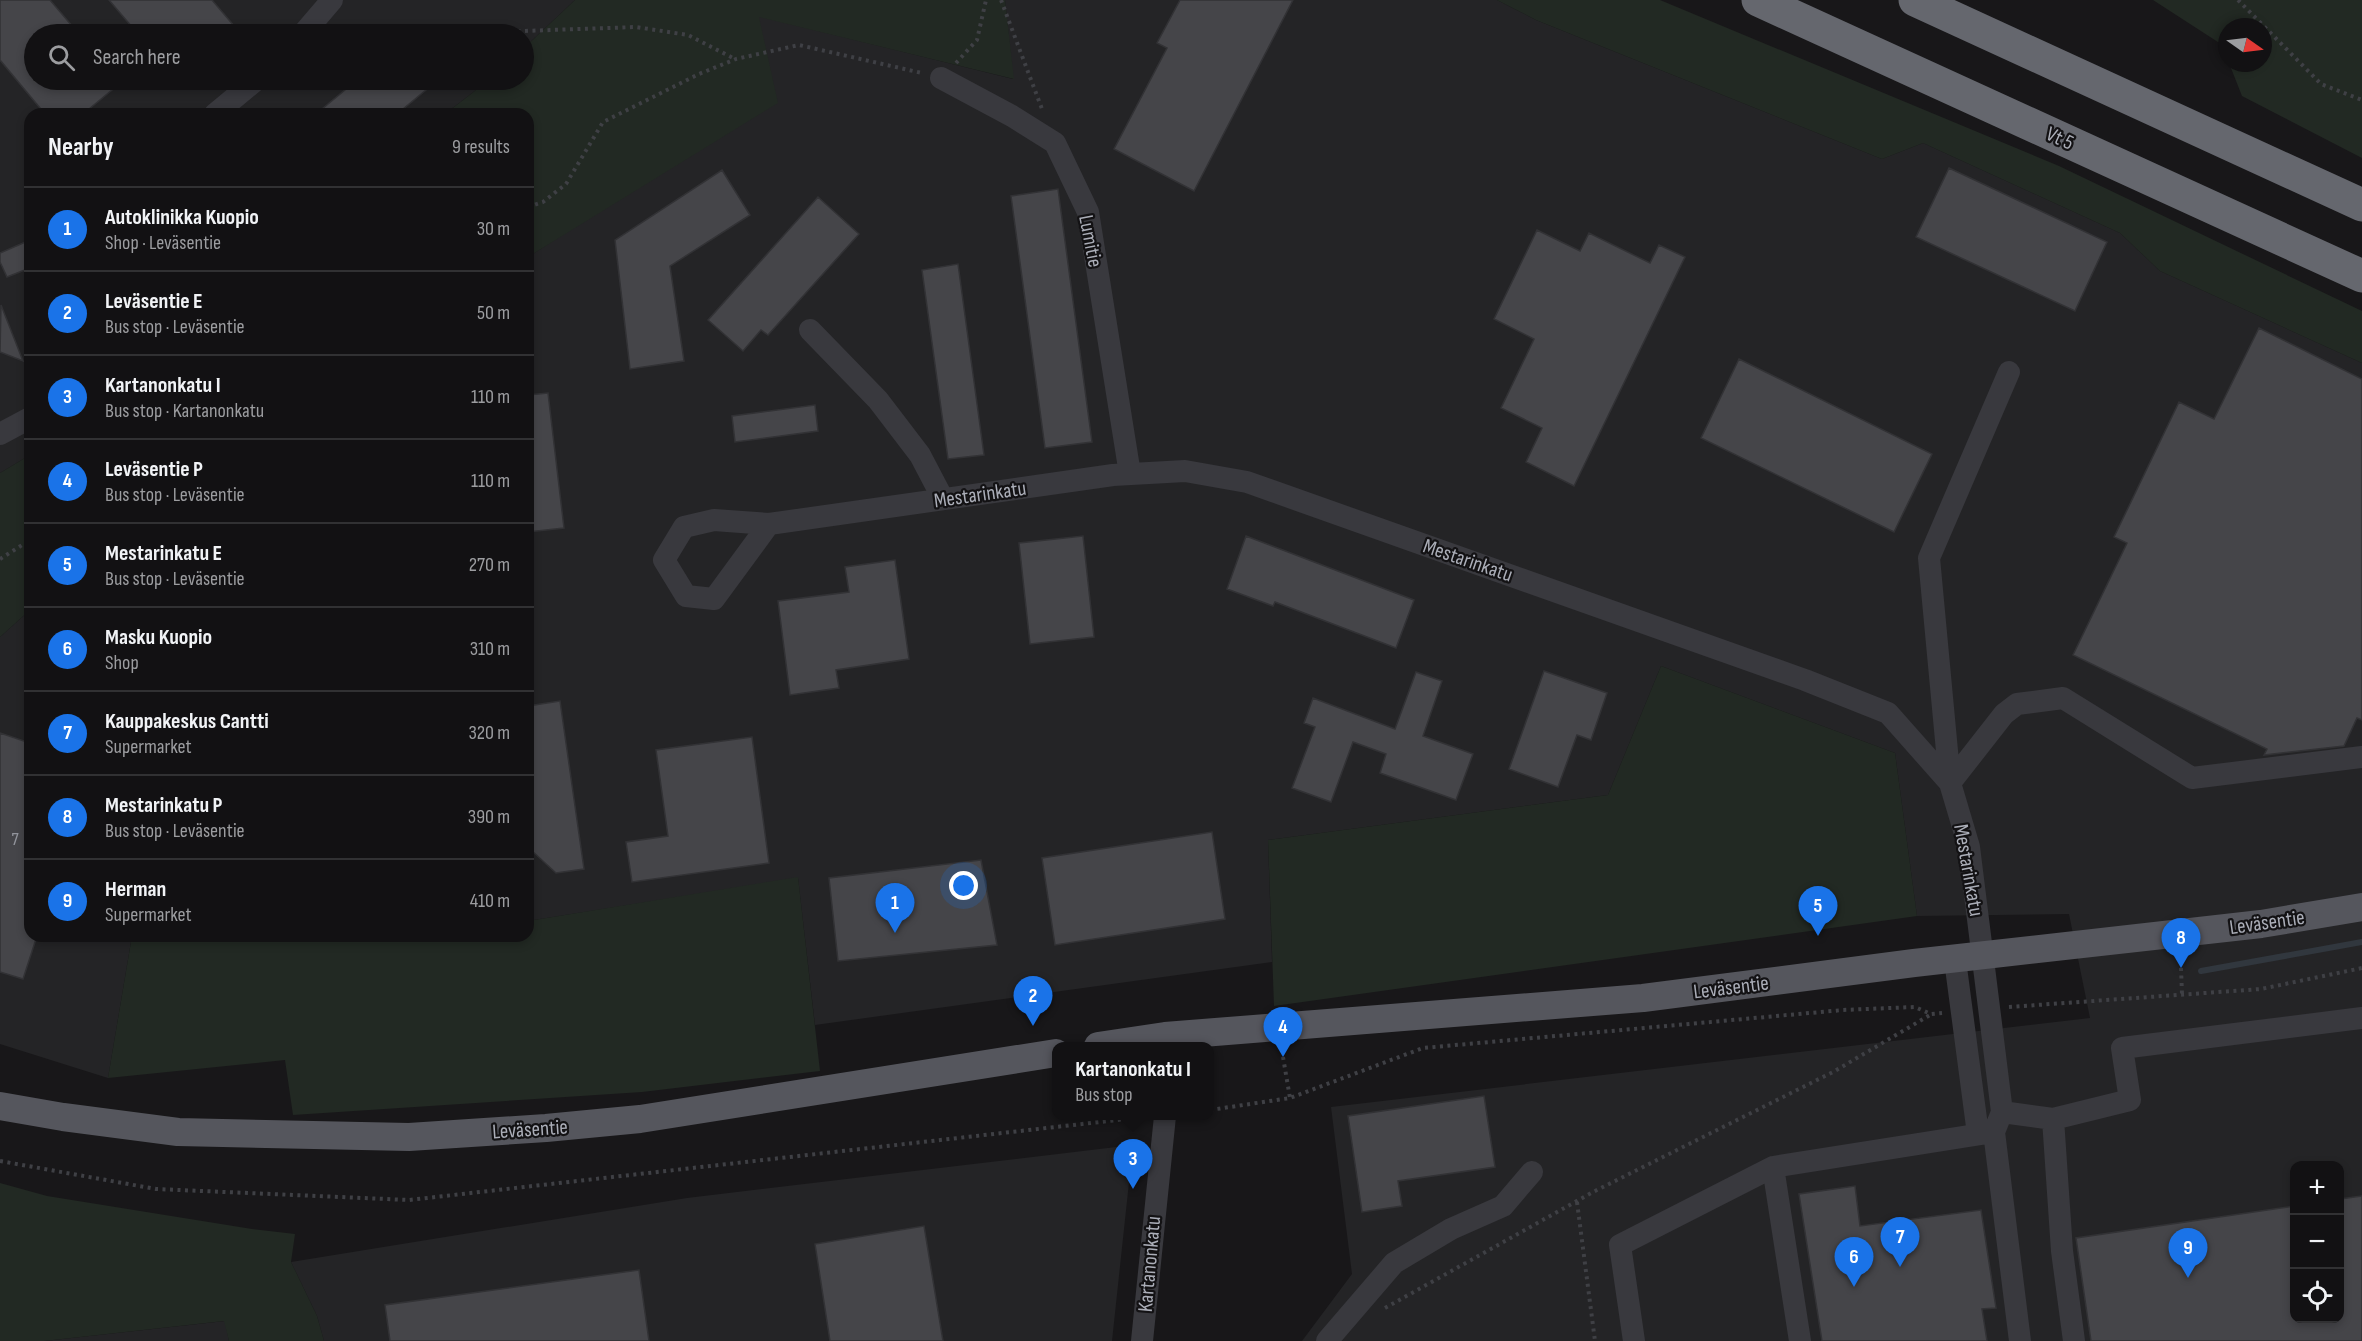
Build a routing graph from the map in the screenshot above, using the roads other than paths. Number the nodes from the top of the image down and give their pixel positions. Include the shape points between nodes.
1 (332, 0) edge
2 (1758, 0) edge
3 (1915, 0) edge
4 (312, 24) edge
5 (941, 78) road end
6 (244, 90) edge
7 (222, 108) edge
8 (2362, 205) edge
9 (2362, 276) edge
10 (810, 330) dead end
11 (2009, 372) dead end
12 (24, 421) edge
13 (0, 435) edge
14 (1130, 474) junction
15 (943, 500) junction
16 (769, 524) junction
17 (2362, 757) edge
18 (1950, 783) junction
19 (2362, 907) edge
20 (1968, 958) junction
21 (2362, 1018) edge
22 (1165, 1041) edge
23 (1052, 1054) edge
24 (0, 1106) edge
25 (2053, 1119) junction
26 (1165, 1120) edge
27 (1992, 1126) junction
28 (1773, 1167) junction
29 (1532, 1172) dead end
30 (1142, 1341) edge
31 (1327, 1341) edge
32 (1634, 1341) edge
33 (1800, 1341) edge
34 (2020, 1341) edge
35 (2074, 1341) edge

1 - 4 street
2 - 9 highway, Vt 5
3 - 8 highway
5 - 14 street, Lumitie via 1055,143 1088,212
6 - 7 street
10 - 15 street via 878,400 920,455
11 - 18 street via 1929,558
12 - 13 street
14 - 15 street, Mestarinkatu
14 - 18 street, Mestarinkatu via 1185,471 1247,482 1805,680 1888,713
15 - 16 street, Mestarinkatu
16 - 16 street, Mestarinkatu via 714,520 684,527 664,560 687,596 714,599
17 - 18 street via 2192,778 2063,698 2018,704 2004,714
18 - 20 street, Mestarinkatu via 1969,847
19 - 20 main road, Leväsentie via 2261,924
20 - 22 main road, Leväsentie via 1643,998
20 - 27 street via 1989,1008
20 - 27 street via 1961,1011
21 - 25 street via 2122,1048 2130,1100
23 - 24 main road, Leväsentie via 640,1119 409,1137 178,1132
25 - 27 street
25 - 35 street via 2062,1251
26 - 30 street, Kartanonkatu
27 - 28 street
27 - 34 street
28 - 32 street via 1620,1245
28 - 33 street
29 - 31 street via 1503,1206 1451,1229 1394,1263

